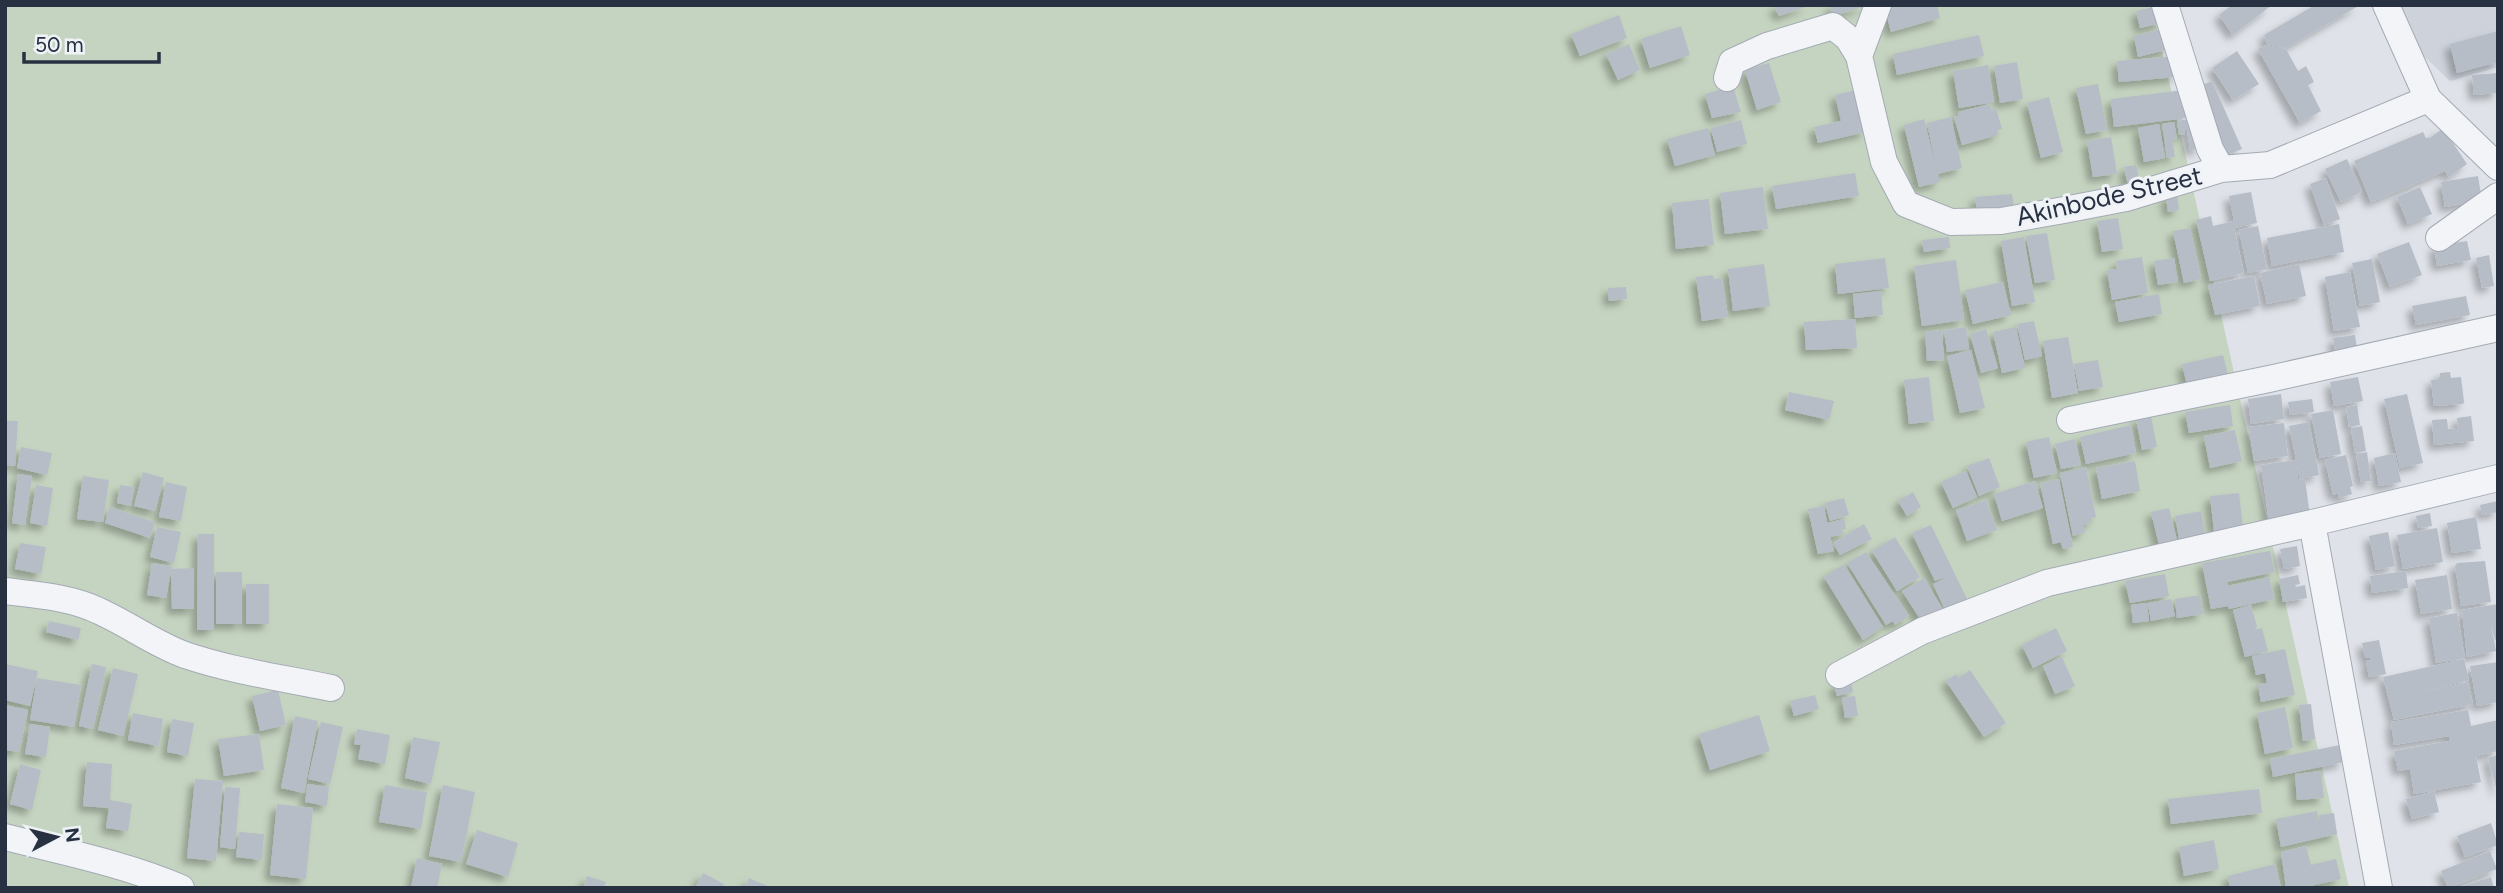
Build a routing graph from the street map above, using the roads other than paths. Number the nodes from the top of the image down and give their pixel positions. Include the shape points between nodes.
1 (1878, 5) edge
2 (2165, 5) edge
3 (2385, 5) edge
4 (1859, 56) junction
5 (1727, 78) dead end
6 (2428, 99) junction
7 (2498, 167) edge
8 (2221, 169) junction
9 (2498, 195) edge
10 (2439, 238) dead end
11 (2498, 328) edge
12 (2070, 420) dead end
13 (2498, 479) edge
14 (2312, 523) junction
15 (5, 591) edge
16 (1839, 675) dead end
17 (331, 688) dead end
18 (5, 837) edge
19 (181, 888) edge
20 (2379, 888) edge

1 - 4 street
2 - 8 street via 2210,149
3 - 6 street
4 - 5 street via 1833,26 1732,62
4 - 8 street, Akinbode Street via 1884,162 1906,204 1951,222 2001,221 2126,198
6 - 7 street
6 - 8 street, Akinbode Street via 2270,165
9 - 10 street
11 - 12 street
13 - 14 street
14 - 16 street via 2046,583 1922,631
14 - 20 street
15 - 17 street via 98,610 185,655
18 - 19 street via 158,877

